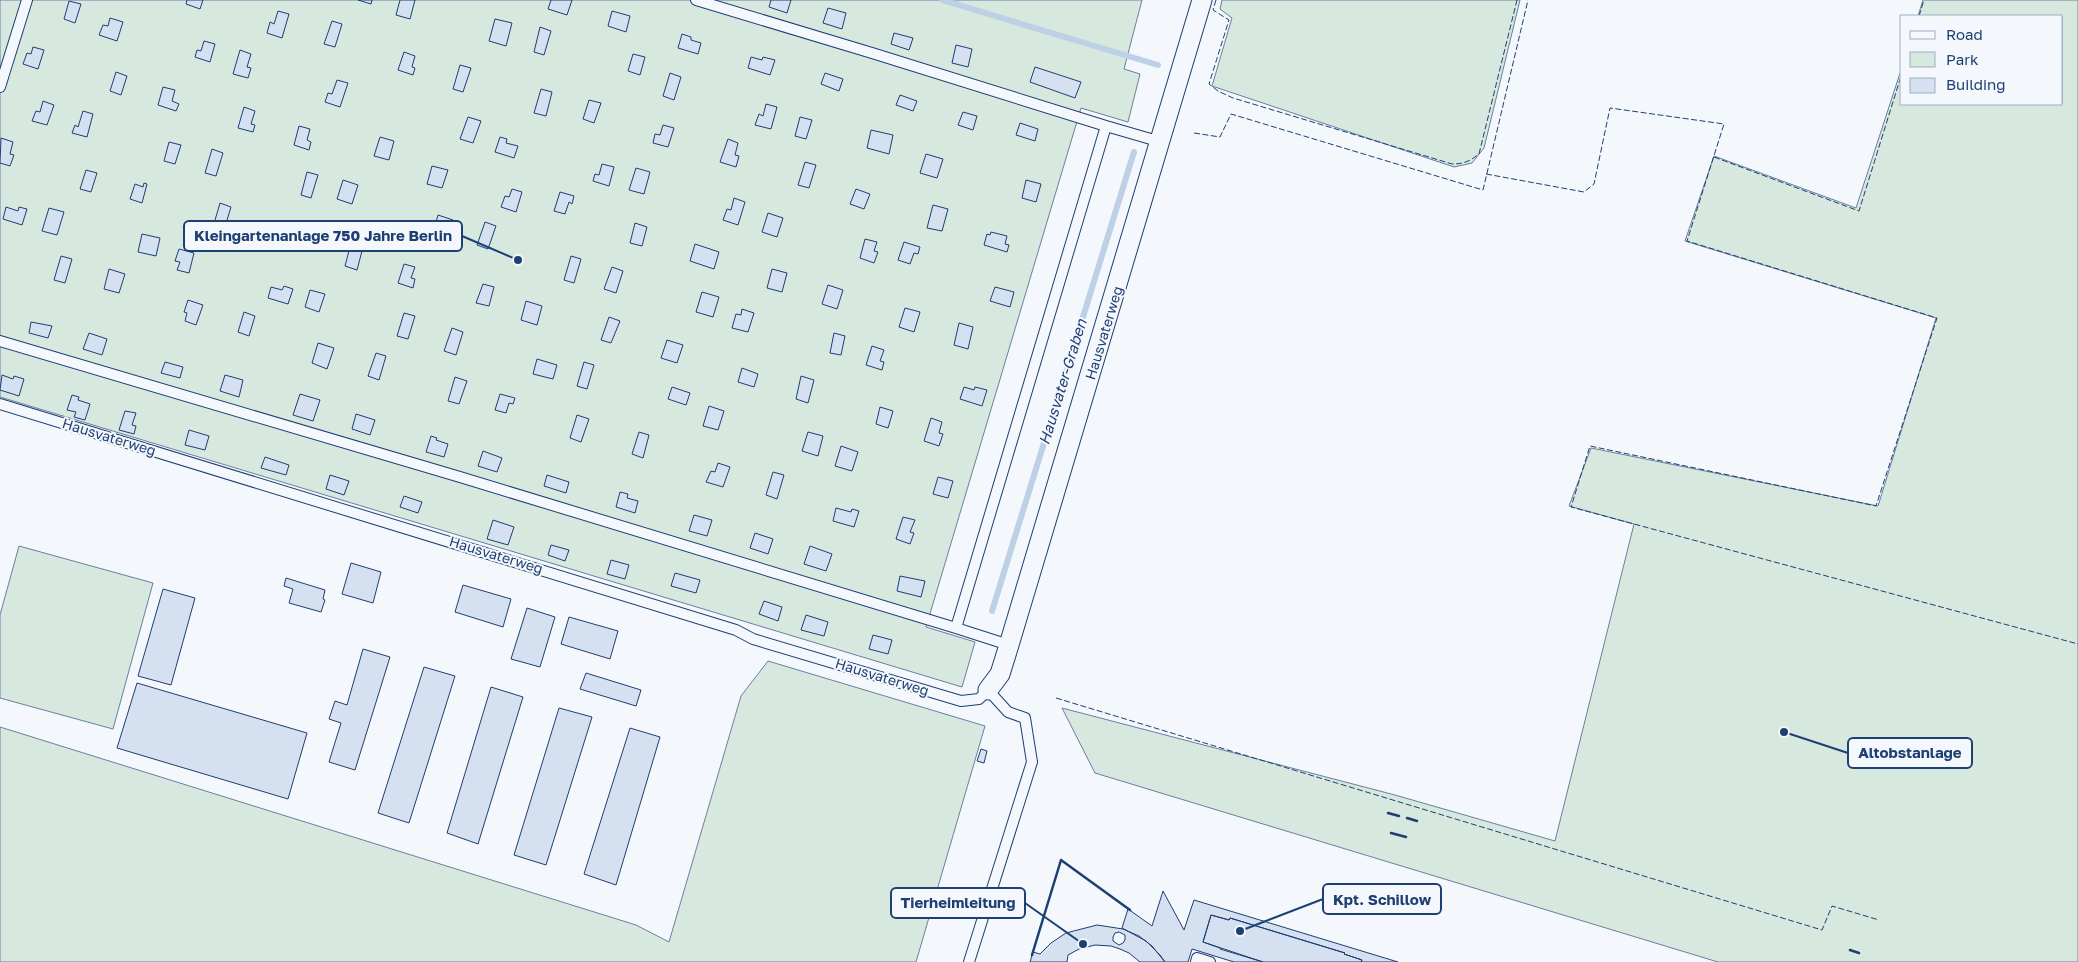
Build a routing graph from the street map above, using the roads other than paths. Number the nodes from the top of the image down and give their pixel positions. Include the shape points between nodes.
1 (27, 0) edge
2 (696, 0) edge
3 (1202, 0) edge
4 (0, 87) edge
5 (1106, 126) junction
6 (1161, 142) junction
7 (0, 341) edge
8 (0, 404) edge
9 (956, 628) junction
10 (1009, 645) junction
11 (988, 690) junction
12 (969, 962) edge
13 (1196, 962) edge
14 (1210, 962) edge

1 - 4 lane
2 - 5 lane
3 - 6 street, Hausvaterweg
5 - 6 lane
5 - 9 lane
6 - 10 street, Hausvaterweg
7 - 9 lane
8 - 11 lane, Hausvaterweg via 961,701 978,699
9 - 10 lane
10 - 11 street, Hausvaterweg via 1000,674
11 - 12 lane via 1008,712 1025,718 1032,762
13 - 14 lane via 1197,958

